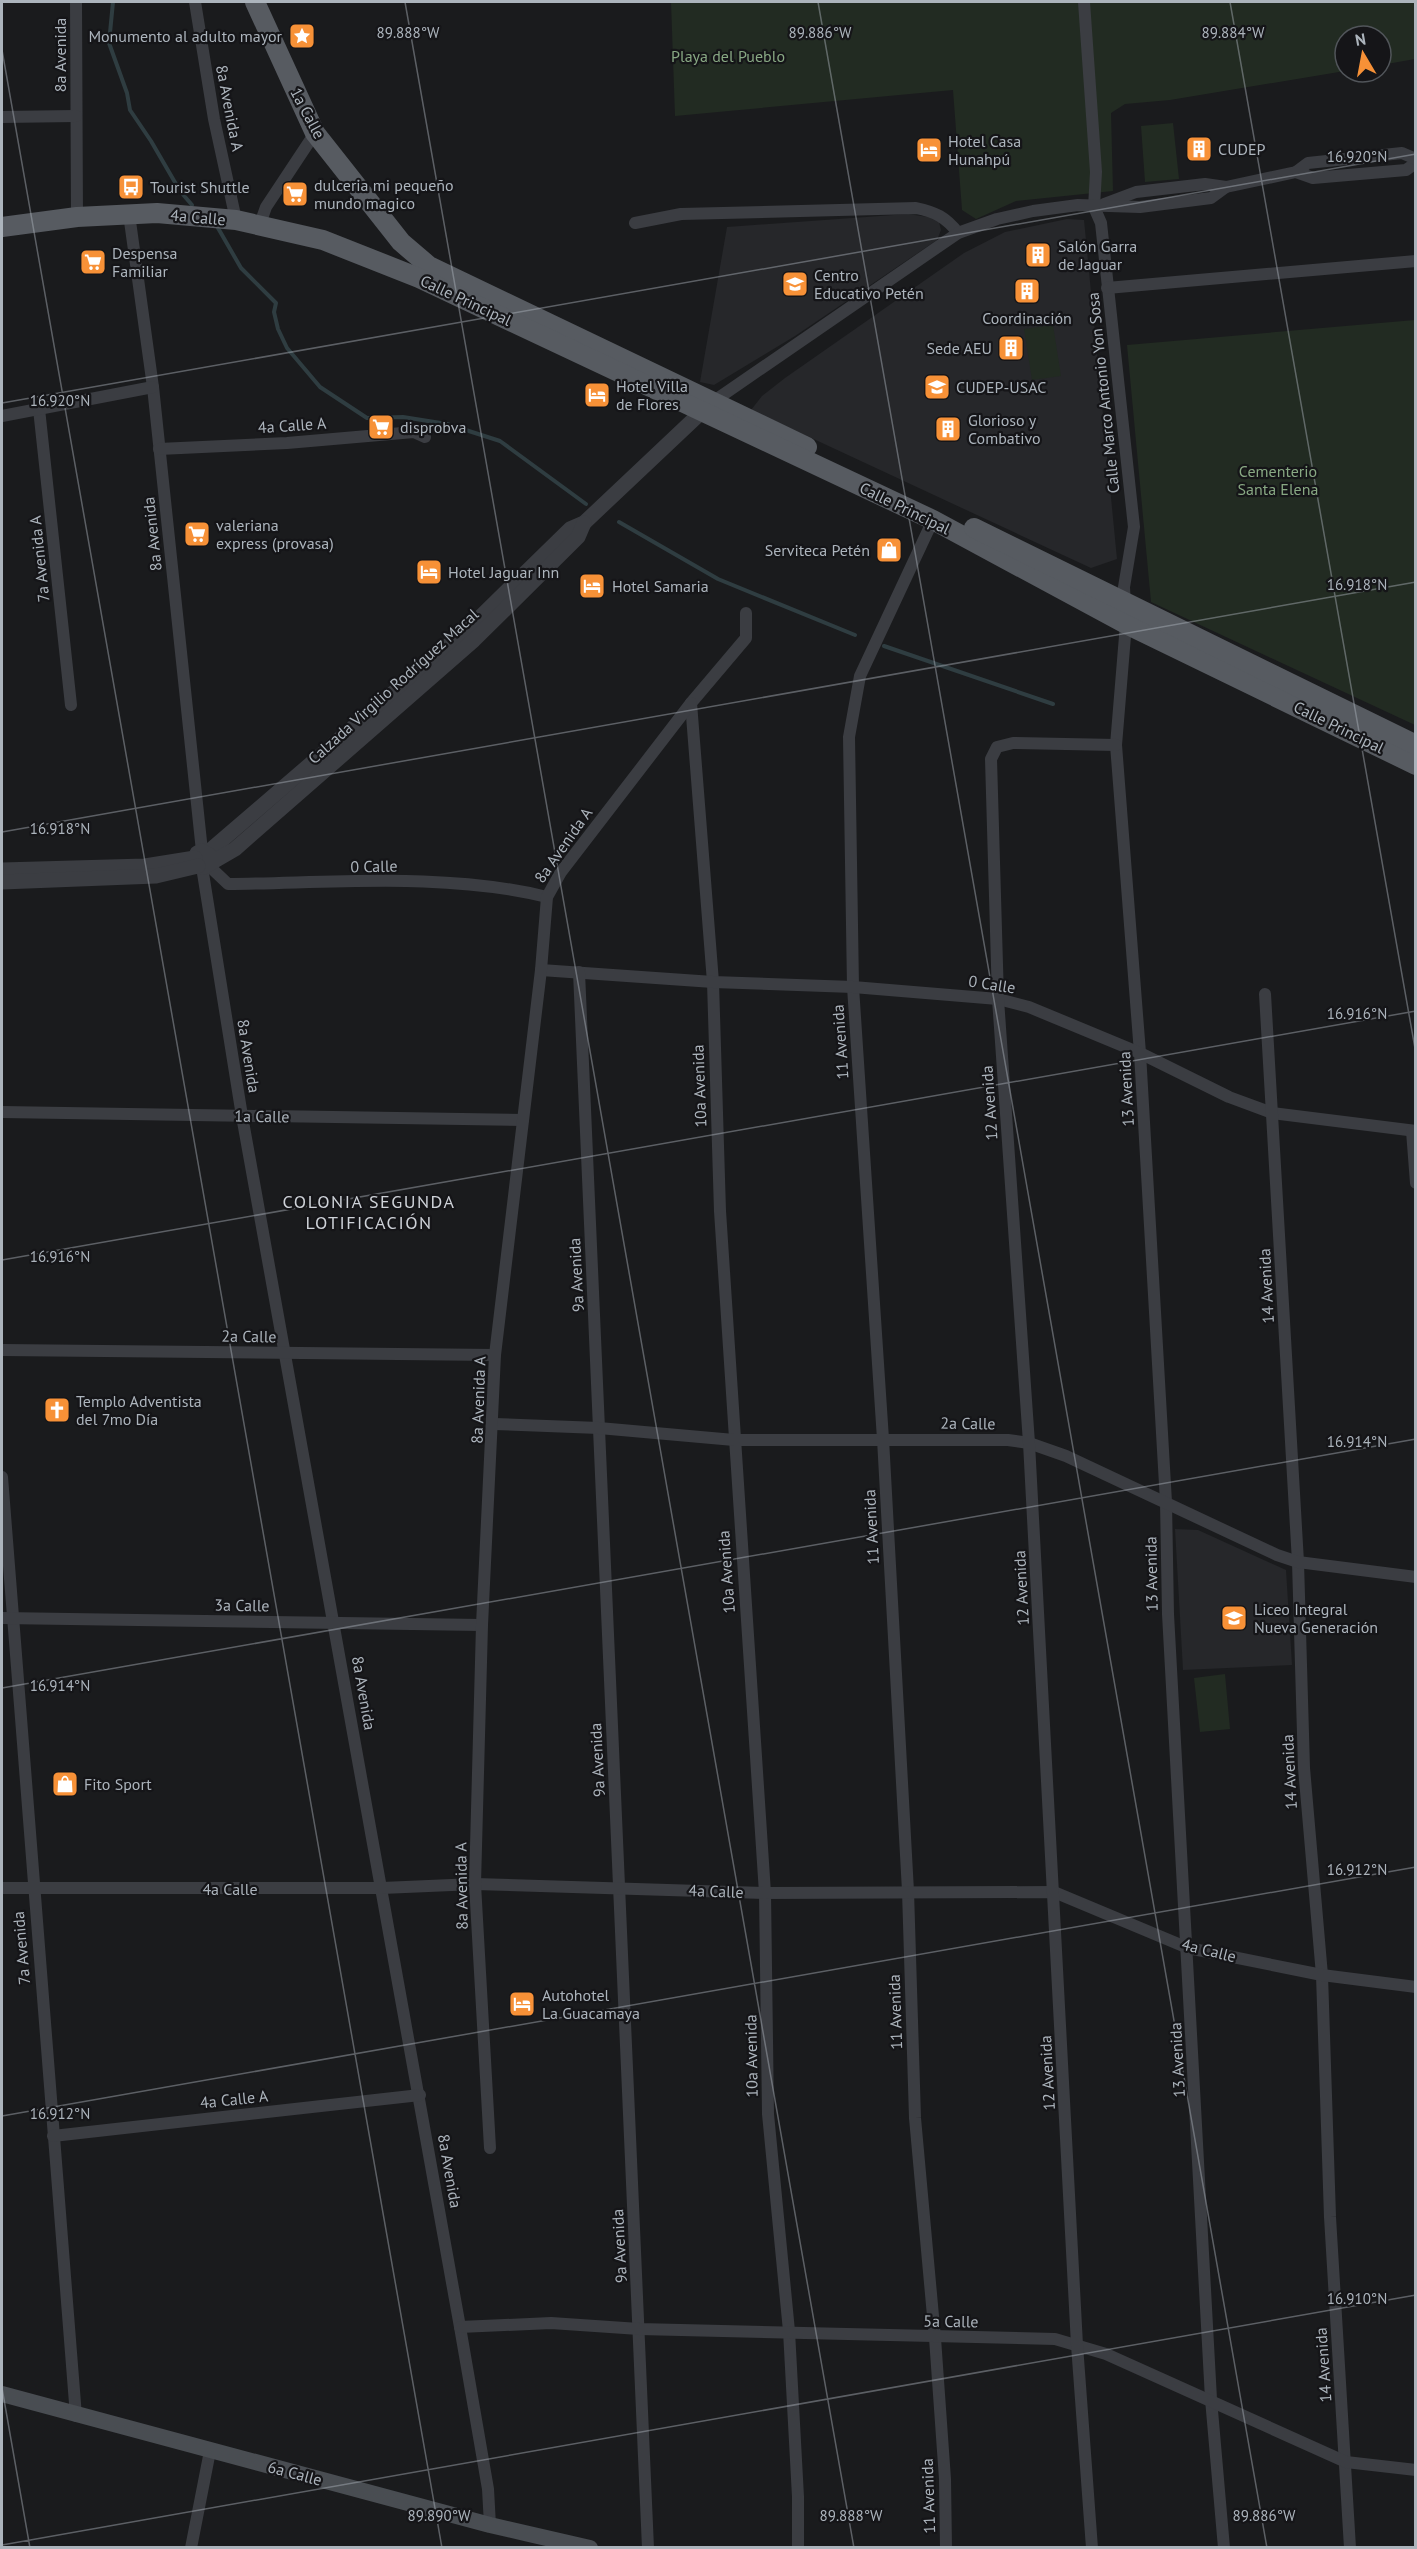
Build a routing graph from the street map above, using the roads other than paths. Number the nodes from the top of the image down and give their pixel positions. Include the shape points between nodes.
1 (76, 2) edge
2 (195, 2) edge
3 (255, 2) edge
4 (1084, 2) edge
5 (76, 116) junction
6 (2, 117) edge
7 (315, 133) junction
8 (1416, 161) edge
9 (1094, 207) junction
10 (129, 214) junction
11 (77, 217) junction
12 (236, 220) junction
13 (635, 223) dead end
14 (260, 224) junction
15 (2, 227) edge
16 (958, 233) junction
17 (401, 242) joint
18 (1416, 261) edge
19 (388, 265) joint
20 (1107, 288) junction
21 (153, 387) junction
22 (707, 407) junction
23 (39, 409) junction
24 (2, 416) edge
25 (425, 437) dead end
26 (159, 449) junction
27 (933, 520) junction
28 (1124, 601) junction
29 (746, 613) dead end
30 (1126, 624) junction
31 (692, 703) junction
32 (71, 705) dead end
33 (1416, 745) edge
34 (1116, 746) junction
35 (1416, 765) edge
36 (203, 860) junction
37 (2, 870) edge
38 (2, 882) edge
39 (547, 897) junction
40 (541, 970) junction
41 (579, 972) junction
42 (713, 982) junction
43 (853, 987) junction
44 (1266, 994) dead end
45 (998, 999) junction
46 (1140, 1053) junction
47 (2, 1112) edge
48 (1272, 1113) junction
49 (242, 1116) junction
50 (523, 1120) junction
51 (1414, 1131) edge
52 (1416, 1183) edge
53 (2, 1350) edge
54 (286, 1353) junction
55 (495, 1355) junction
56 (494, 1424) junction
57 (599, 1428) junction
58 (883, 1439) junction
59 (734, 1440) junction
60 (1029, 1443) junction
61 (2, 1478) edge
62 (1166, 1502) junction
63 (1298, 1562) junction
64 (1416, 1576) edge
65 (6, 1618) edge
66 (335, 1623) junction
67 (482, 1626) junction
68 (476, 1884) junction
69 (620, 1887) junction
70 (2, 1888) edge
71 (382, 1888) junction
72 (33, 1889) junction
73 (908, 1891) junction
74 (1054, 1892) junction
75 (765, 1893) junction
76 (1188, 1948) junction
77 (1322, 1975) junction
78 (1416, 1988) edge
79 (420, 2096) junction
80 (53, 2136) junction
81 (490, 2148) dead end
82 (460, 2327) junction
83 (639, 2329) junction
84 (789, 2331) junction
85 (935, 2338) junction
86 (1077, 2345) junction
87 (2, 2394) edge
88 (1211, 2399) junction
89 (76, 2416) junction
90 (210, 2451) junction
91 (1346, 2462) junction
92 (1416, 2470) edge
93 (490, 2525) junction
94 (191, 2547) edge
95 (590, 2547) edge
96 (648, 2547) edge
97 (798, 2547) edge
98 (946, 2547) edge
99 (1092, 2547) edge
100 (1224, 2547) edge
101 (1350, 2547) edge

1 - 5 street, 8a Avenida
2 - 12 street, 8a Avenida A
3 - 7 main road, 1a Calle
4 - 9 street, Calle Marco Antonio Yon Sosa via 1096,172
5 - 6 street
5 - 11 street, 8a Avenida
7 - 14 street via 266,207
7 - 17 main road, 1a Calle
8 - 9 street via 1406,170 1314,178 1296,172 1226,187 1211,198 1140,207
9 - 16 street via 1078,205 1034,211
9 - 20 street, Calle Marco Antonio Yon Sosa via 1101,223
10 - 11 main road, 4a Calle
10 - 12 main road, 4a Calle
10 - 21 street, 8a Avenida
11 - 15 main road, 4a Calle
12 - 14 main road, 4a Calle
13 - 16 street via 681,214 916,208 948,220
14 - 19 main road, 4a Calle via 323,240
16 - 22 street
17 - 22 main road, Calle Principal via 429,266
18 - 20 street
19 - 22 main road, Calle Principal
20 - 28 street, Calle Marco Antonio Yon Sosa via 1134,527
21 - 23 street
21 - 26 street, 8a Avenida
22 - 27 main road, Calle Principal
22 - 28 main road, Calle Principal
22 - 36 street, Calzada Virgilio Rodríguez Macal via 584,523 578,537 474,640 235,849
23 - 24 street
23 - 32 street, 7a Avenida A
25 - 26 street, 4a Calle A via 414,432
26 - 36 street, 8a Avenida
27 - 30 main road, Calle Principal
27 - 43 street, 11 Avenida via 860,676 849,738
28 - 30 street, 13 Avenida
28 - 33 main road, Calle Principal
29 - 31 street via 746,638
30 - 34 street, 13 Avenida
30 - 35 main road, Calle Principal
31 - 39 street, 8a Avenida A via 561,872
31 - 42 street, 10a Avenida
34 - 45 street, 12 Avenida via 1013,742 997,747 991,759
34 - 46 street, 13 Avenida
36 - 37 street, Calzada Virgilio Rodríguez Macal via 145,866
36 - 38 street, Calzada Virgilio Rodríguez Macal via 156,876
36 - 39 street, 0 Calle via 228,884 438,882 512,888
36 - 49 street, 8a Avenida
39 - 40 street, 8a Avenida A
40 - 41 street, 0 Calle
40 - 50 street, 8a Avenida A
41 - 42 street, 0 Calle
41 - 57 street, 9a Avenida
42 - 43 street, 0 Calle
42 - 59 street, 10a Avenida via 720,1211
43 - 45 street, 0 Calle
43 - 58 street, 11 Avenida
44 - 48 street, 14 Avenida
45 - 46 street, 0 Calle via 1029,1007
45 - 60 street, 12 Avenida
46 - 48 street, 0 Calle via 1229,1097
46 - 62 street, 13 Avenida
47 - 49 street, 1a Calle
48 - 51 street, 0 Calle
48 - 63 street, 14 Avenida
49 - 50 street, 1a Calle
49 - 54 street, 8a Avenida
50 - 55 street, 8a Avenida A
51 - 52 street
53 - 54 street, 2a Calle
54 - 55 street, 2a Calle
54 - 66 street, 8a Avenida
55 - 56 street, 8a Avenida A
56 - 57 street, 2a Calle
56 - 67 street, 8a Avenida A
57 - 59 street, 2a Calle
57 - 69 street, 9a Avenida
58 - 59 street, 2a Calle
58 - 60 street, 2a Calle
58 - 73 street, 11 Avenida
59 - 75 street, 10a Avenida
60 - 62 street, 2a Calle
60 - 74 street, 12 Avenida
61 - 65 street, 7a Avenida
62 - 63 street, 2a Calle
62 - 76 street, 13 Avenida via 1168,1614
63 - 64 street, 2a Calle
63 - 77 street, 14 Avenida via 1304,1768
65 - 66 street, 3a Calle
65 - 72 street, 7a Avenida
66 - 67 street, 3a Calle
66 - 71 street, 8a Avenida
67 - 68 street, 8a Avenida A
68 - 69 street, 4a Calle
68 - 71 street, 4a Calle
68 - 81 street, 8a Avenida A
69 - 75 street, 4a Calle
69 - 83 street, 9a Avenida
70 - 72 street, 4a Calle
71 - 72 street, 4a Calle
71 - 79 street, 8a Avenida
72 - 80 street, 7a Avenida
73 - 74 street, 4a Calle
73 - 75 street, 4a Calle
73 - 85 street, 11 Avenida via 915,2118
74 - 76 street, 4a Calle
74 - 86 street, 12 Avenida
75 - 84 street, 10a Avenida via 768,2114
76 - 77 street, 4a Calle
76 - 88 street, 13 Avenida
77 - 78 street, 4a Calle
77 - 91 street, 14 Avenida via 1330,2217
79 - 80 street, 4a Calle A
79 - 82 street, 8a Avenida
80 - 89 street, 7a Avenida
82 - 83 street, 5a Calle via 551,2323
82 - 93 street, 8a Avenida via 488,2488
83 - 84 street, 5a Calle
83 - 96 street, 9a Avenida
84 - 85 street, 5a Calle
84 - 97 street, 10a Avenida
85 - 86 street, 5a Calle via 1055,2339
85 - 98 street, 11 Avenida
86 - 88 street, 5a Calle
86 - 99 street, 12 Avenida
87 - 89 main road, 6a Calle
88 - 91 street, 5a Calle
88 - 100 street, 13 Avenida
89 - 90 main road, 6a Calle
90 - 93 main road, 6a Calle
90 - 94 street
91 - 92 street, 5a Calle
91 - 101 street, 14 Avenida
93 - 95 main road, 6a Calle

